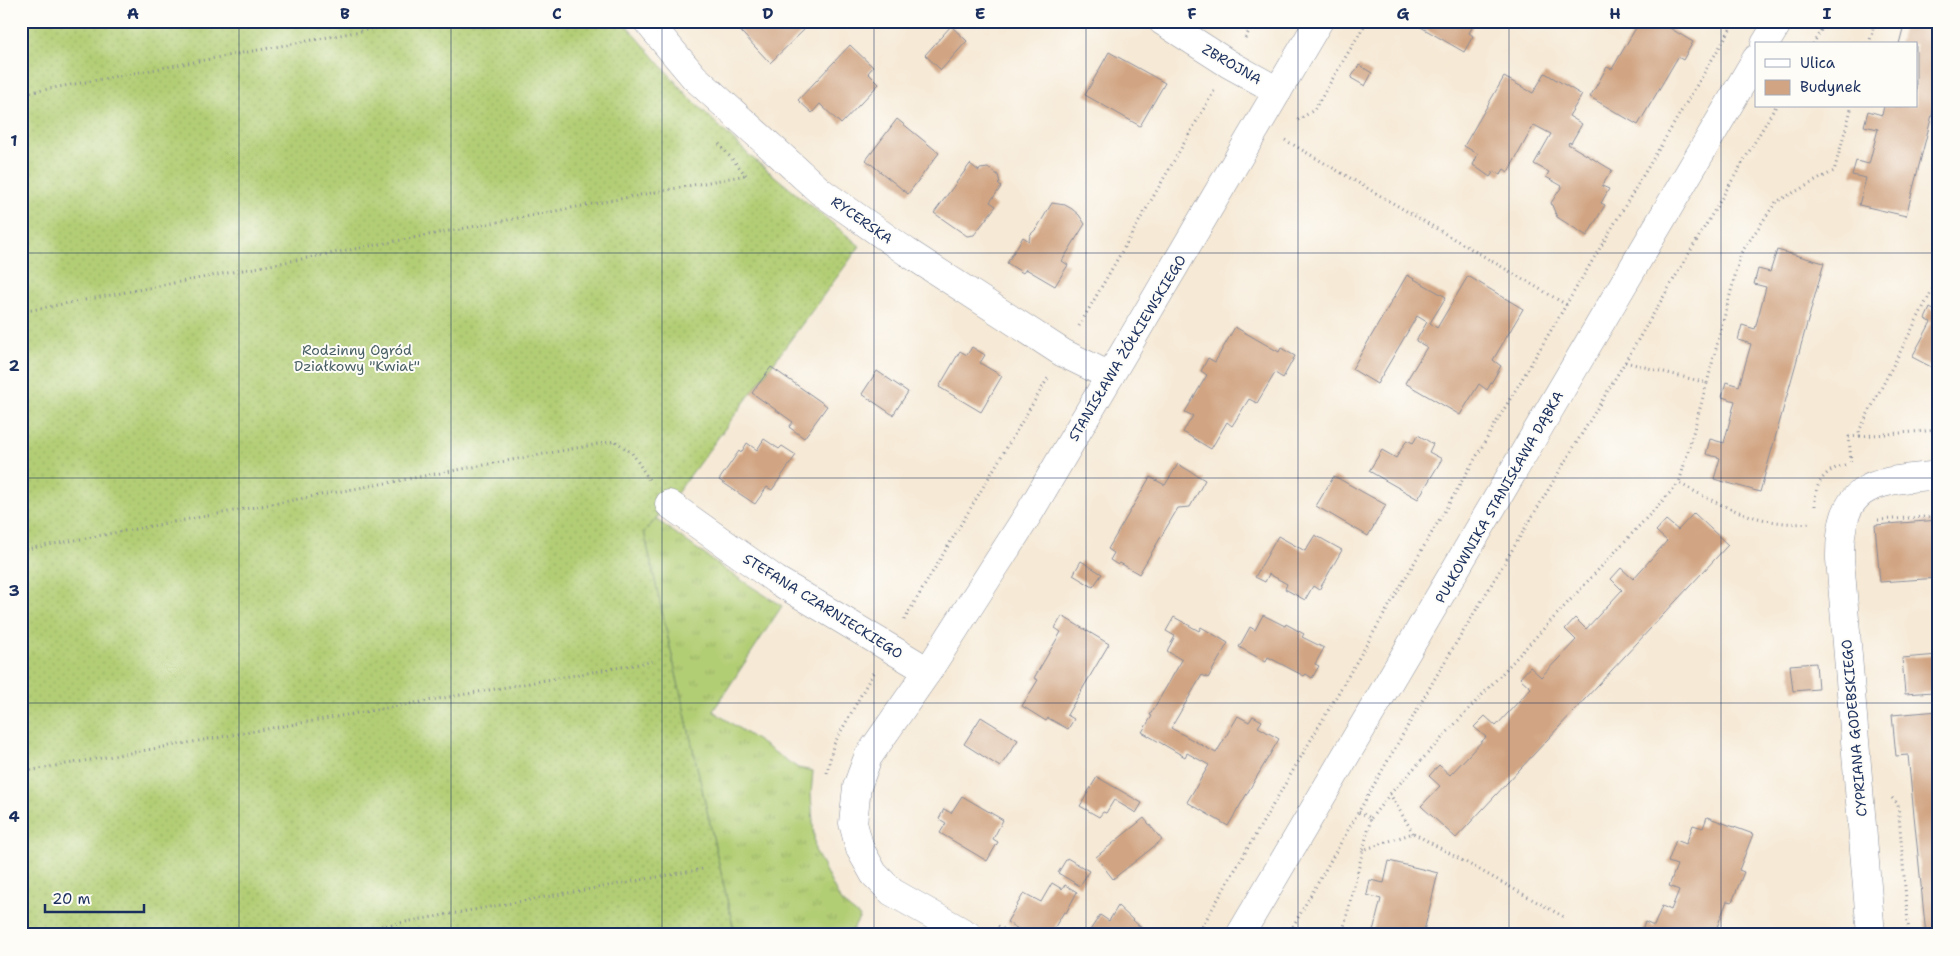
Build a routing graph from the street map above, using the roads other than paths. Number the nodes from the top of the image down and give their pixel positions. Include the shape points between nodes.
1 (647, 21) edge
2 (1162, 21) edge
3 (1319, 21) edge
4 (1779, 21) edge
5 (1767, 42) edge
6 (1755, 61) edge
7 (1278, 91) junction
8 (1110, 376) junction
9 (1939, 475) edge
10 (669, 504) road end
11 (928, 671) junction
12 (968, 935) edge
13 (1240, 935) edge
14 (1871, 935) edge

1 - 8 street, RYCERSKA via 694,77 820,191 907,252 1063,352
2 - 7 street, ZBROJNA
3 - 7 street, STANISŁAWA ŻÓŁKIEWSKIEGO
4 - 5 street
6 - 13 street, PUŁKOWNIKA STANISŁAWA DĄBKA
7 - 8 street, STANISŁAWA ŻÓŁKIEWSKIEGO via 1267,129
8 - 11 street, STANISŁAWA ŻÓŁKIEWSKIEGO via 1031,510
9 - 14 street, CYPRIANA GODEBSKIEGO via 1888,480 1870,486 1849,506 1842,522 1840,559
10 - 11 street, STEFANA CZARNIECKIEGO via 776,580
11 - 12 street, STANISŁAWA ŻÓŁKIEWSKIEGO via 868,757 857,787 853,824 860,850 874,874 892,892

